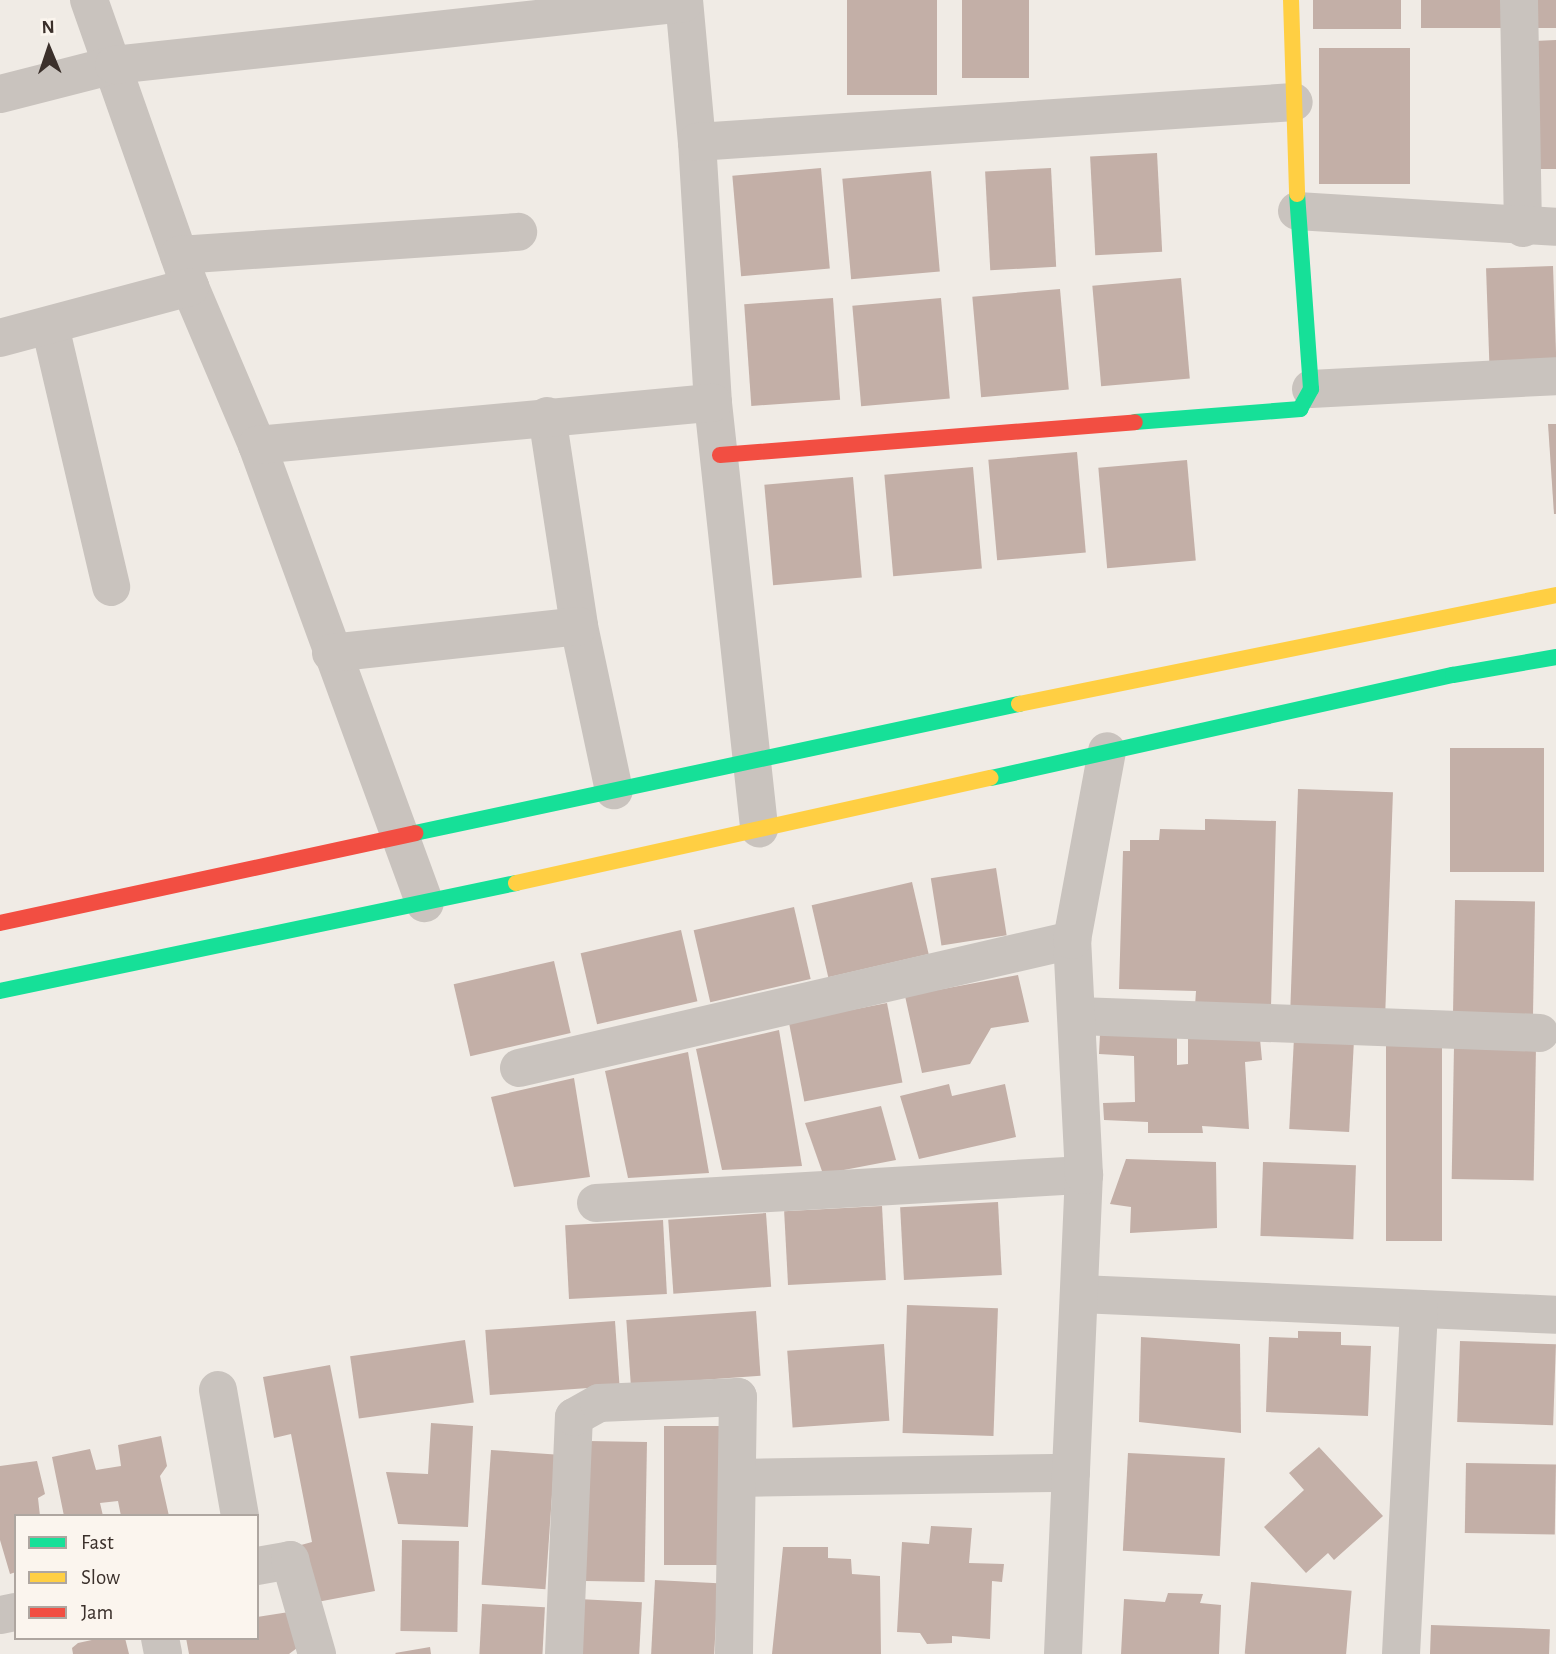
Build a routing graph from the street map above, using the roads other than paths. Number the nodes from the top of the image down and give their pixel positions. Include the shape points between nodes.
1 (89, 0) edge
2 (1291, 0) edge
3 (1519, 0) edge
4 (684, 1) edge
5 (114, 65) junction
6 (0, 94) edge
7 (1294, 102) junction
8 (697, 142) junction
9 (1297, 211) junction
10 (1539, 227) edge
11 (518, 232) dead end
12 (185, 271) junction
13 (50, 326) junction
14 (0, 338) edge
15 (1556, 376) edge
16 (1311, 389) junction
17 (713, 403) junction
18 (547, 416) junction
19 (257, 445) junction
20 (720, 455) junction
21 (111, 587) dead end
22 (1556, 595) edge
23 (579, 626) junction
24 (331, 653) junction
25 (1556, 657) edge
26 (1107, 751) junction
27 (754, 759) junction
28 (614, 790) junction
29 (759, 829) junction
30 (401, 837) junction
31 (425, 903) junction
32 (0, 923) edge
33 (1072, 940) junction
34 (0, 991) edge
35 (1078, 1016) junction
36 (1540, 1033) dead end
37 (519, 1068) dead end
38 (1084, 1175) junction
39 (596, 1203) dead end
40 (1080, 1294) junction
41 (1419, 1309) junction
42 (1556, 1315) edge
43 (218, 1390) dead end
44 (1071, 1473) junction
45 (737, 1478) junction
46 (240, 1514) edge
47 (259, 1566) edge
48 (317, 1654) edge
49 (564, 1654) edge
50 (734, 1654) edge
51 (1063, 1654) edge
52 (1401, 1654) edge

1 - 5 street
2 - 7 street
3 - 10 street
4 - 5 street
4 - 8 street
5 - 6 street
5 - 12 street
7 - 8 street
7 - 9 street
8 - 17 street
9 - 10 street
9 - 16 street
11 - 12 street
12 - 13 street
12 - 19 street
13 - 14 street
13 - 21 street
15 - 16 street
16 - 20 street via 1300,409
17 - 18 street
17 - 20 street
18 - 19 street
18 - 23 street
19 - 24 street
20 - 27 street
22 - 27 street
23 - 24 street
23 - 28 street
24 - 30 street
25 - 26 street via 1452,675
26 - 29 street
26 - 33 street
27 - 28 street
27 - 29 street
28 - 30 street
29 - 31 street
30 - 31 street
30 - 32 street
31 - 34 street
33 - 35 street
33 - 37 street
35 - 36 street
35 - 38 street
38 - 39 street
38 - 40 street
40 - 41 street
40 - 44 street
41 - 42 street
41 - 52 street
43 - 46 street
44 - 45 street
44 - 51 street
45 - 49 street via 738,1397 599,1403 574,1417
45 - 50 street
47 - 48 street via 290,1560

